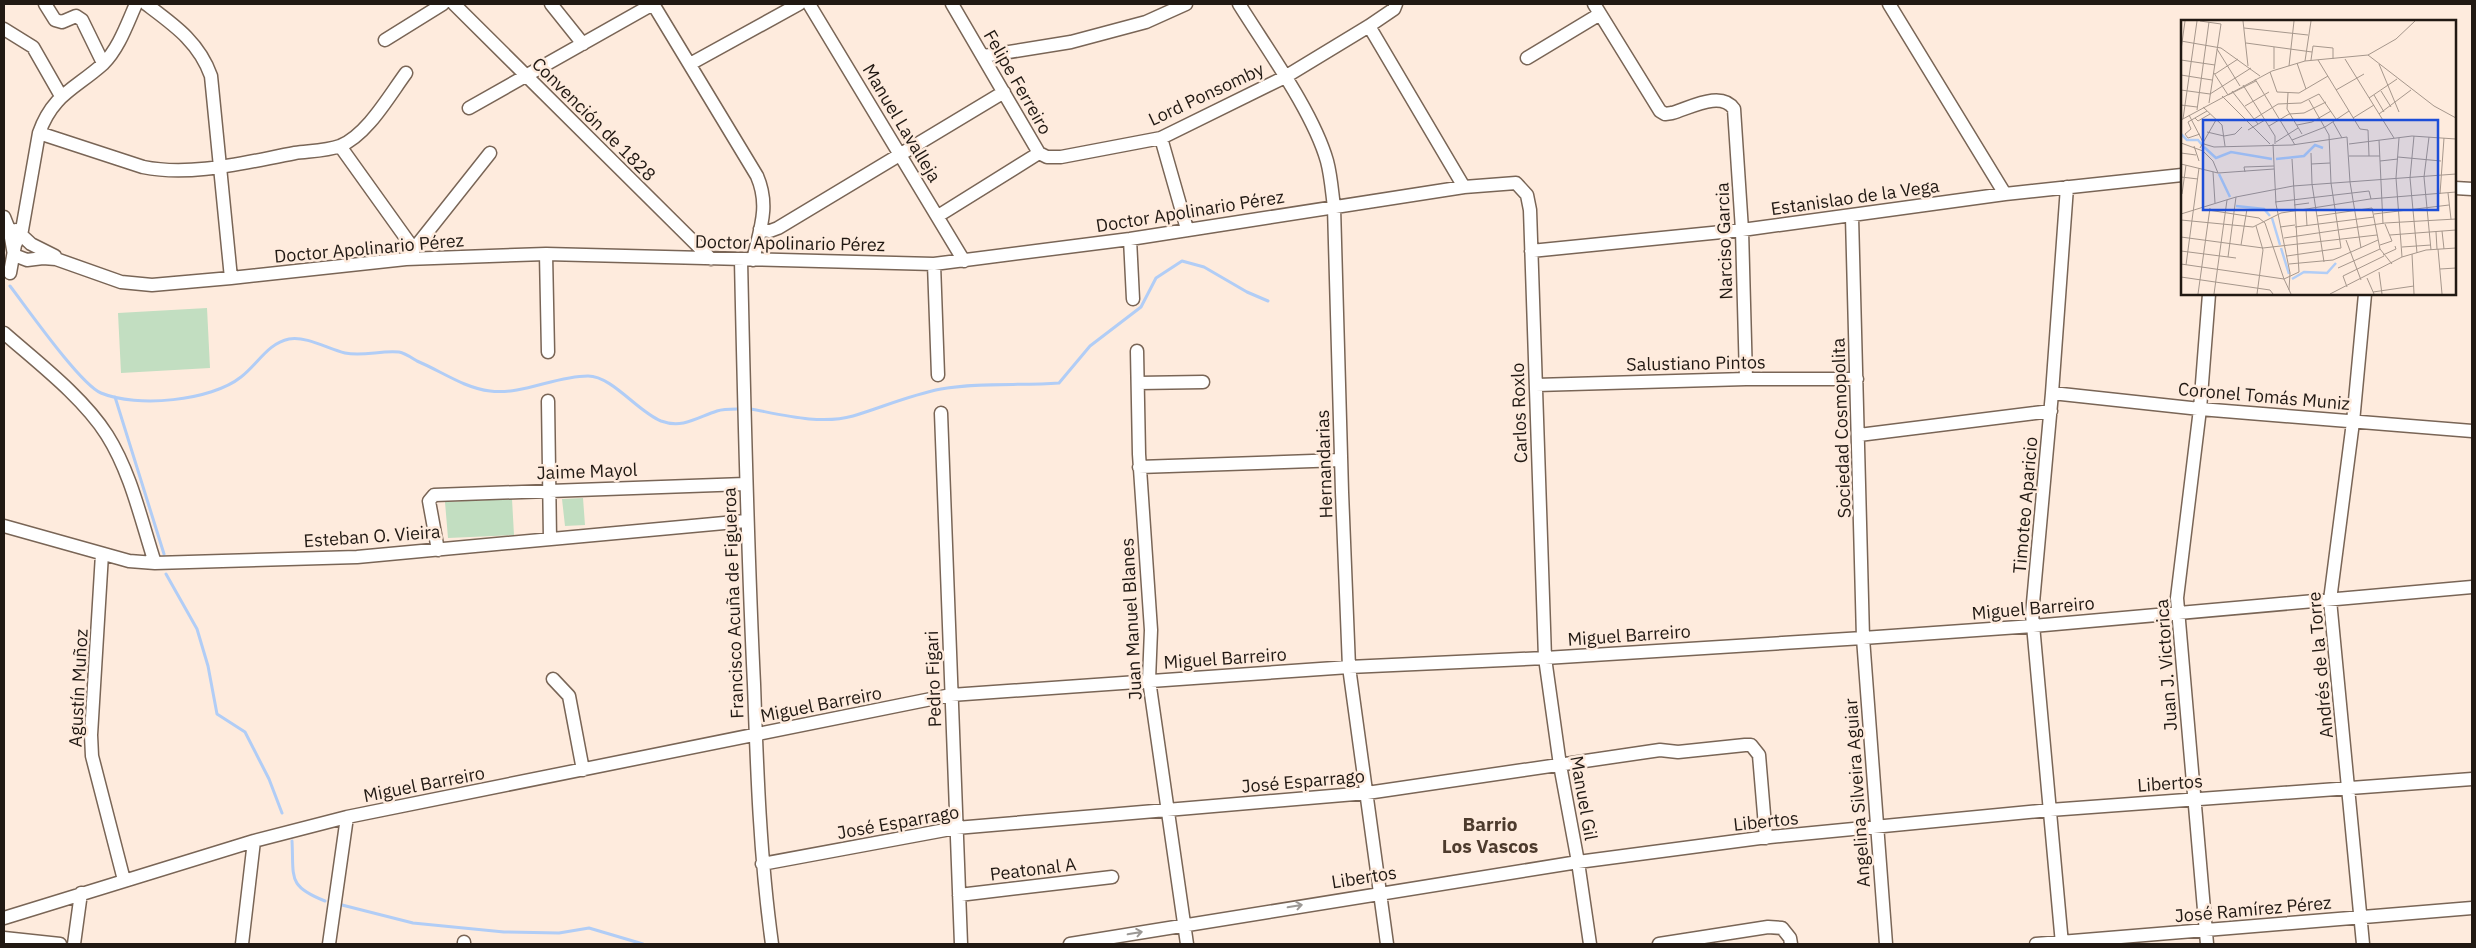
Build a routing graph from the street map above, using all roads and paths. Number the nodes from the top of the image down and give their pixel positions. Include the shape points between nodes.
1 (45, 4) edge
2 (136, 4) edge
3 (146, 4) edge
4 (443, 4) edge
5 (454, 4) edge
6 (550, 4) edge
7 (653, 4) edge
8 (799, 4) edge
9 (809, 4) edge
10 (952, 4) edge
11 (1186, 4) edge
12 (1239, 4) edge
13 (1396, 4) edge
14 (1889, 4) edge
15 (1597, 9) edge
16 (1369, 26) junction
17 (4, 29) edge
18 (385, 40) dead end
19 (583, 44) junction
20 (984, 56) junction
21 (1527, 58) dead end
22 (104, 63) junction
23 (690, 64) junction
24 (406, 73) dead end
25 (526, 77) junction
26 (1284, 77) junction
27 (1004, 92) junction
28 (61, 96) junction
29 (469, 108) dead end
30 (39, 133) junction
31 (1161, 138) junction
32 (340, 146) junction
33 (490, 153) dead end
34 (1039, 153) junction
35 (900, 154) junction
36 (221, 166) junction
37 (2181, 175) edge
38 (1503, 183) joint
39 (1464, 187) junction
40 (2067, 187) junction
41 (2456, 188) edge
42 (2472, 189) edge
43 (2006, 194) junction
44 (1334, 207) junction
45 (4, 216) edge
46 (938, 216) junction
47 (1852, 217) junction
48 (22, 229) junction
49 (760, 229) junction
50 (1188, 229) junction
51 (1742, 230) junction
52 (1130, 239) junction
53 (32, 244) junction
54 (14, 251) junction
55 (1531, 251) junction
56 (409, 254) junction
57 (546, 254) junction
58 (711, 259) junction
59 (27, 260) junction
60 (747, 260) junction
61 (964, 261) junction
62 (934, 264) junction
63 (76, 266) junction
64 (7, 277) edge
65 (231, 278) junction
66 (2209, 295) edge
67 (2365, 295) edge
68 (1133, 298) dead end
69 (4, 332) edge
70 (1137, 351) dead end
71 (548, 352) dead end
72 (938, 375) dead end
73 (1857, 378) junction
74 (1746, 379) junction
75 (1203, 382) dead end
76 (1138, 383) junction
77 (1536, 386) junction
78 (2052, 393) junction
79 (548, 402) dead end
80 (2200, 409) junction
81 (2051, 412) junction
82 (941, 413) dead end
83 (2352, 422) junction
84 (2472, 431) edge
85 (1859, 434) junction
86 (1341, 460) junction
87 (1139, 467) junction
88 (745, 484) junction
89 (549, 490) junction
90 (746, 521) junction
91 (4, 526) edge
92 (550, 539) junction
93 (438, 550) junction
94 (102, 554) junction
95 (155, 563) junction
96 (2472, 587) edge
97 (2330, 600) junction
98 (2177, 613) junction
99 (2033, 626) junction
100 (1863, 638) junction
101 (1545, 658) junction
102 (1349, 666) junction
103 (553, 679) dead end
104 (1149, 680) junction
105 (951, 695) junction
106 (756, 734) junction
107 (1560, 765) junction
108 (583, 770) junction
109 (2472, 779) edge
110 (2349, 788) junction
111 (1368, 793) junction
112 (2194, 799) junction
113 (1167, 809) junction
114 (2050, 810) junction
115 (347, 817) junction
116 (956, 828) junction
117 (1877, 828) junction
118 (1766, 838) junction
119 (254, 841) junction
120 (1578, 862) junction
121 (762, 864) junction
122 (1112, 877) dead end
123 (124, 880) junction
124 (1380, 892) junction
125 (81, 893) junction
126 (958, 896) junction
127 (2472, 908) edge
128 (2361, 917) junction
129 (4, 918) edge
130 (1184, 925) junction
131 (2206, 931) junction
132 (4, 938) edge
133 (2062, 943) edge
134 (60, 944) edge
135 (74, 944) edge
136 (242, 944) edge
137 (329, 944) edge
138 (772, 944) edge
139 (961, 944) edge
140 (1078, 944) edge
141 (1187, 944) edge
142 (1387, 944) edge
143 (1590, 944) edge
144 (1659, 944) edge
145 (1791, 944) edge
146 (1886, 944) edge
147 (2036, 944) edge
148 (2208, 944) edge
149 (2363, 944) edge

1 - 22 street via 55,20 62,22 76,16 82,20
2 - 22 street
3 - 36 street via 183,32 205,59 211,76
4 - 18 street
5 - 25 street, Convención de 1828
6 - 19 street
7 - 19 street
7 - 23 street, Francisco Acuña de Figueroa
8 - 23 street
9 - 35 street, Manuel Lavalleja
10 - 20 street, Felipe Ferreiro
11 - 20 street via 1146,22 1071,42
12 - 26 street, Hernandarias
13 - 16 street, Lord Ponsomby via 1394,9
14 - 43 street
15 - 21 street
15 - 51 street, Narciso Garcia via 1664,114 1717,99 1730,103 1734,109
16 - 26 street, Lord Ponsomby
16 - 39 street
17 - 28 street via 33,47
19 - 25 street
20 - 27 street, Felipe Ferreiro
22 - 28 street
23 - 49 street, Francisco Acuña de Figueroa via 764,191
24 - 32 street via 376,115
25 - 29 street
25 - 58 street, Convención de 1828
26 - 31 street, Lord Ponsomby
26 - 44 street, Hernandarias via 1320,142 1327,162
27 - 34 street, Felipe Ferreiro
27 - 35 street
28 - 30 street via 48,112
30 - 36 street via 143,167 161,170
30 - 48 street
31 - 34 street, Lord Ponsomby via 1061,157 1047,157
31 - 50 street
32 - 36 street
32 - 56 street
33 - 56 street
34 - 46 street
35 - 46 street, Manuel Lavalleja
35 - 49 street via 778,228 770,231
36 - 65 street
37 - 40 street, Estanislao de la Vega
38 - 39 street, Doctor Apolinario Pérez
38 - 55 street, Carlos Roxlo via 1516,183 1527,195
39 - 44 street, Doctor Apolinario Pérez
40 - 43 street, Estanislao de la Vega
40 - 78 street, Timoteo Aparicio
41 - 42 street
43 - 47 street, Estanislao de la Vega
44 - 50 street, Doctor Apolinario Pérez
44 - 86 street, Hernandarias
45 - 48 street
45 - 54 street
46 - 61 street, Manuel Lavalleja
47 - 51 street, Estanislao de la Vega
47 - 73 street, Sociedad Cosmopolita
48 - 53 street
48 - 54 street
49 - 60 street, Francisco Acuña de Figueroa
50 - 52 street, Doctor Apolinario Pérez
51 - 55 street, Estanislao de la Vega
51 - 74 street, Narciso Garcia
52 - 61 street, Doctor Apolinario Pérez
52 - 68 street
53 - 59 street via 31,256
53 - 63 street, Doctor Apolinario Pérez
54 - 59 street via 18,258
54 - 64 street
55 - 77 street, Carlos Roxlo
56 - 57 street, Doctor Apolinario Pérez
56 - 65 street, Doctor Apolinario Pérez
57 - 58 street, Doctor Apolinario Pérez
57 - 71 street
58 - 60 street, Doctor Apolinario Pérez
59 - 63 street, Doctor Apolinario Pérez via 56,259
59 - 64 street
60 - 62 street, Doctor Apolinario Pérez
60 - 88 street, Francisco Acuña de Figueroa
61 - 62 street, Doctor Apolinario Pérez
62 - 72 street
63 - 65 street, Doctor Apolinario Pérez via 108,279 136,284
66 - 80 street, Juan J. Victorica
67 - 83 street, Andrés de la Torre
69 - 95 street via 40,363 106,433 128,478
70 - 76 street, Juan Manuel Blanes
73 - 74 street, Salustiano Pintos
73 - 85 street, Sociedad Cosmopolita
74 - 77 street, Salustiano Pintos
75 - 76 street
76 - 87 street, Juan Manuel Blanes
77 - 101 street, Carlos Roxlo
78 - 80 street, Coronel Tomás Muniz
78 - 81 street, Timoteo Aparicio
79 - 89 street
80 - 83 street, Coronel Tomás Muniz
80 - 98 street, Juan J. Victorica
81 - 85 street
81 - 99 street, Timoteo Aparicio
82 - 105 street, Pedro Figari
83 - 84 street, Coronel Tomás Muniz
83 - 97 street, Andrés de la Torre
85 - 100 street, Sociedad Cosmopolita
86 - 87 street
86 - 102 street, Hernandarias
87 - 104 street, Juan Manuel Blanes via 1150,592
88 - 89 street, Jaime Mayol
88 - 90 street, Francisco Acuña de Figueroa
89 - 92 street
89 - 93 street, Jaime Mayol via 434,495 429,501
90 - 92 street, Esteban O. Vieira
90 - 106 street, Francisco Acuña de Figueroa
91 - 94 street, Esteban O. Vieira
92 - 93 street, Esteban O. Vieira
93 - 95 street, Esteban O. Vieira via 357,557
94 - 95 street, Esteban O. Vieira
94 - 123 street, Agustín Muñoz via 92,749 94,769
96 - 97 street, Miguel Barreiro
97 - 98 street, Miguel Barreiro
97 - 110 street, Andrés de la Torre
98 - 99 street, Miguel Barreiro
98 - 112 street, Juan J. Victorica
99 - 100 street, Miguel Barreiro
99 - 114 street, Timoteo Aparicio
100 - 101 street, Miguel Barreiro
100 - 117 street, Angelina Silveira Aguiar
101 - 102 street, Miguel Barreiro
101 - 107 street, Manuel Gil
102 - 104 street, Miguel Barreiro
102 - 111 street, Hernandarias
103 - 108 street via 569,696
104 - 105 street, Miguel Barreiro
104 - 113 street, Juan Manuel Blanes
105 - 106 street, Miguel Barreiro
105 - 116 street, Pedro Figari
106 - 108 street, Miguel Barreiro
106 - 121 street, Francisco Acuña de Figueroa
107 - 111 street, José Esparrago
107 - 118 street, José Esparrago via 1660,750 1678,752 1751,746 1759,755
107 - 120 street, Manuel Gil
108 - 115 street, Miguel Barreiro
109 - 110 street, Libertos
110 - 112 street, Libertos
110 - 128 street, Andrés de la Torre
111 - 113 street, José Esparrago
111 - 124 street, Hernandarias
112 - 114 street, Libertos
112 - 131 street, Juan J. Victorica
113 - 116 street, José Esparrago
113 - 130 street, Juan Manuel Blanes
114 - 117 street, Libertos
114 - 133 street, Timoteo Aparicio
115 - 119 street, Miguel Barreiro
115 - 137 street
116 - 121 street, José Esparrago
116 - 126 street, Pedro Figari
117 - 118 street, Libertos
117 - 146 street, Angelina Silveira Aguiar
118 - 120 street, Libertos
119 - 123 street, Miguel Barreiro
119 - 136 street
120 - 124 street, Libertos
120 - 143 street, Manuel Gil
121 - 138 street, Francisco Acuña de Figueroa
122 - 126 street, Peatonal A
123 - 125 street, Miguel Barreiro
130 -> 124 street, Libertos
124 - 142 street, Hernandarias
125 - 129 street, Miguel Barreiro
125 - 135 street
126 - 139 street, Pedro Figari
127 - 128 street, José Ramírez Pérez
128 - 131 street, José Ramírez Pérez
128 - 149 street, Andrés de la Torre
140 -> 130 street, Libertos
130 - 141 street, Juan Manuel Blanes
131 - 133 street, José Ramírez Pérez
131 - 148 street, Juan J. Victorica
132 - 134 street
133 - 147 street, José Ramírez Pérez
144 - 145 street via 1768,927 1782,928

